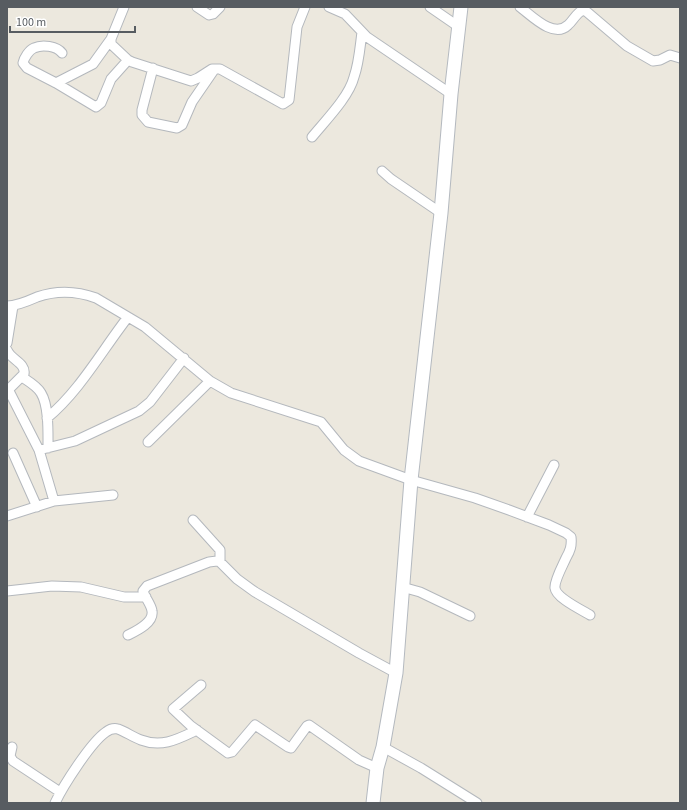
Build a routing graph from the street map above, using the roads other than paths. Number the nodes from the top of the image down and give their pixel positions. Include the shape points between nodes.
1 (124, 7) edge
2 (197, 7) edge
3 (220, 7) edge
4 (305, 7) edge
5 (329, 7) edge
6 (430, 7) edge
7 (461, 7) edge
8 (520, 7) edge
9 (340, 9) edge
10 (459, 27) junction
11 (362, 32) junction
12 (111, 39) junction
13 (62, 53) dead end
14 (680, 58) edge
15 (128, 60) junction
16 (153, 68) junction
17 (215, 69) junction
18 (56, 83) junction
19 (451, 94) junction
20 (312, 137) dead end
21 (382, 171) dead end
22 (441, 213) junction
23 (10, 306) edge
24 (128, 317) junction
25 (7, 343) edge
26 (7, 350) edge
27 (184, 358) junction
28 (22, 377) junction
29 (210, 381) junction
30 (8, 390) edge
31 (47, 418) junction
32 (148, 442) dead end
33 (44, 449) junction
34 (13, 453) dead end
35 (554, 465) dead end
36 (411, 480) junction
37 (114, 495) dead end
38 (54, 501) junction
39 (37, 507) junction
40 (7, 516) edge
41 (527, 517) junction
42 (193, 520) dead end
43 (220, 562) junction
44 (402, 586) junction
45 (7, 591) edge
46 (146, 597) junction
47 (590, 615) dead end
48 (470, 616) dead end
49 (128, 635) dead end
50 (396, 673) junction
51 (201, 685) dead end
52 (197, 730) junction
53 (12, 747) dead end
54 (383, 748) junction
55 (377, 768) junction
56 (60, 792) junction
57 (55, 803) edge
58 (373, 803) edge
59 (477, 803) edge

1 - 12 street
2 - 3 street via 209,15
4 - 17 street via 297,27 287,102 280,103 226,72
5 - 9 street
6 - 10 street
7 - 10 street
8 - 14 street via 545,25 558,30 567,26 583,10 627,46 653,61 670,55
9 - 11 street
10 - 19 street
11 - 19 street
11 - 20 street via 352,85
12 - 15 street via 113,46
12 - 18 street via 93,64
13 - 18 street via 55,47 34,48 23,63 27,68
15 - 16 street
15 - 18 street via 111,78 101,102 96,107
16 - 17 street via 191,81
16 - 17 street via 142,115 148,122 177,128 182,125 192,102
19 - 22 street
21 - 22 street
22 - 36 street
23 - 24 street via 40,296 68,292 96,298
23 - 25 street
24 - 27 street
24 - 31 street via 85,376 57,410
26 - 28 street via 10,356 23,366 25,371
27 - 29 street
27 - 33 street via 150,402 139,411 75,441
28 - 30 street
28 - 31 street via 41,392
29 - 32 street
29 - 36 street via 231,393 321,422 344,450 359,461
30 - 33 street
31 - 33 street
33 - 38 street
34 - 39 street
35 - 41 street
36 - 41 street via 475,498
36 - 44 street
37 - 38 street
38 - 39 street
39 - 40 street
41 - 47 street via 566,532 571,537 572,545 555,588 565,600
42 - 43 street via 220,550
43 - 46 street via 209,562 147,586 144,591
43 - 50 street via 255,592
44 - 48 street
44 - 50 street
45 - 46 street via 68,586 124,597
46 - 49 street via 152,611 151,617 145,626
50 - 54 street
51 - 52 street via 173,709
52 - 55 street via 229,753 253,726 256,725 291,748 309,725 359,760
52 - 56 street via 161,744 141,740 114,728 97,741
53 - 56 street via 10,756 13,761
54 - 55 street
54 - 59 street
55 - 58 street
56 - 57 street

